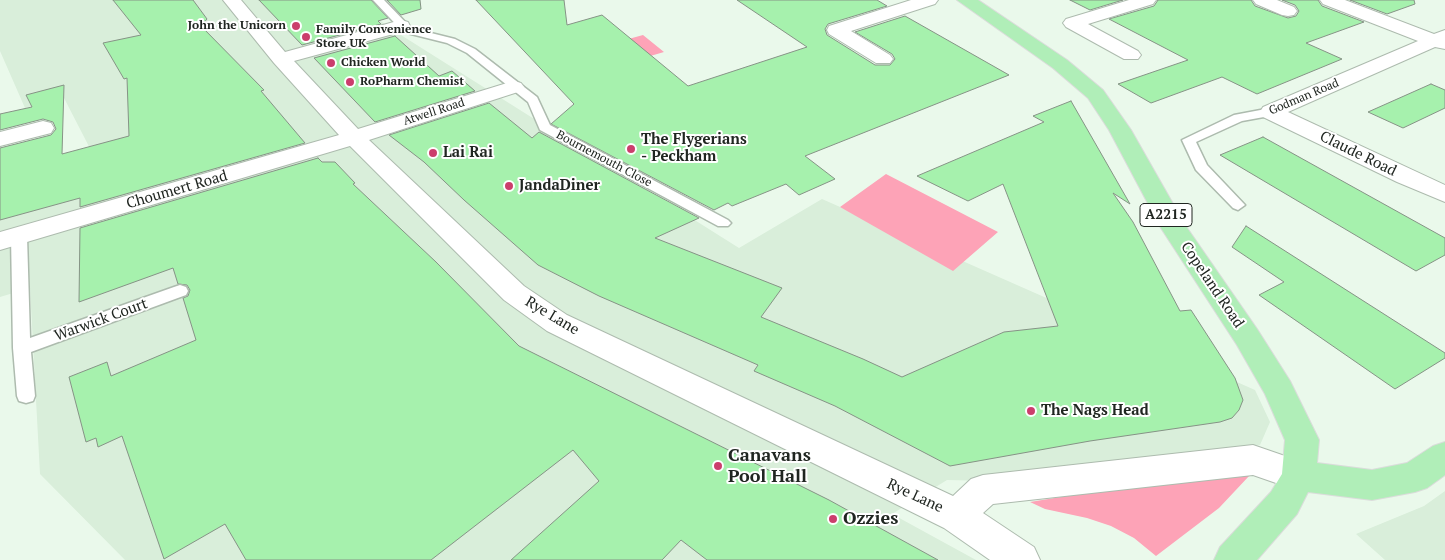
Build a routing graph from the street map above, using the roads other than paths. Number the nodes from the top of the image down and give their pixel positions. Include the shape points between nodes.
1 (232, 0) edge
2 (378, 0) edge
3 (929, 0) edge
4 (966, 0) edge
5 (1147, 0) edge
6 (1262, 0) edge
7 (1329, 0) edge
8 (1288, 11) dead end
9 (401, 26) junction
10 (1442, 41) edge
11 (1131, 55) dead end
12 (281, 59) junction
13 (884, 59) dead end
14 (514, 87) junction
15 (1271, 112) junction
16 (43, 128) dead end
17 (354, 138) junction
18 (0, 139) edge
19 (1445, 194) edge
20 (1238, 206) dead end
21 (723, 223) dead end
22 (9, 238) edge
23 (180, 291) dead end
24 (22, 348) junction
25 (26, 396) dead end
26 (1445, 456) edge
27 (1299, 476) junction
28 (957, 516) junction
29 (1021, 560) edge
30 (1233, 560) edge

1 - 12 street, Rye Lane
2 - 9 lane
3 - 13 street via 836,30
4 - 27 main road, Copeland Road / A2215 via 1082,81 1110,112 1174,228 1279,390 1302,440
5 - 11 street via 1072,23
6 - 8 street
7 - 10 street
9 - 12 street
9 - 14 lane, Bournemouth Close via 465,47
10 - 15 street, Godman Road
12 - 17 street, Rye Lane
14 - 17 street, Atwell Road
14 - 21 lane, Bournemouth Close via 533,100 545,127
15 - 19 street, Claude Road
15 - 20 lane, Godman Road via 1239,118 1189,140 1200,167
16 - 18 street
17 - 22 street, Choumert Road
17 - 28 street, Rye Lane via 514,293 557,323
22 - 24 lane
23 - 24 lane, Warwick Court
24 - 25 lane
26 - 27 main road via 1415,477 1372,485
27 - 28 street, Rye Lane via 1253,460 1013,485 983,490
27 - 30 main road, Copeland Road / A2215 via 1284,503
28 - 29 street, Rye Lane

